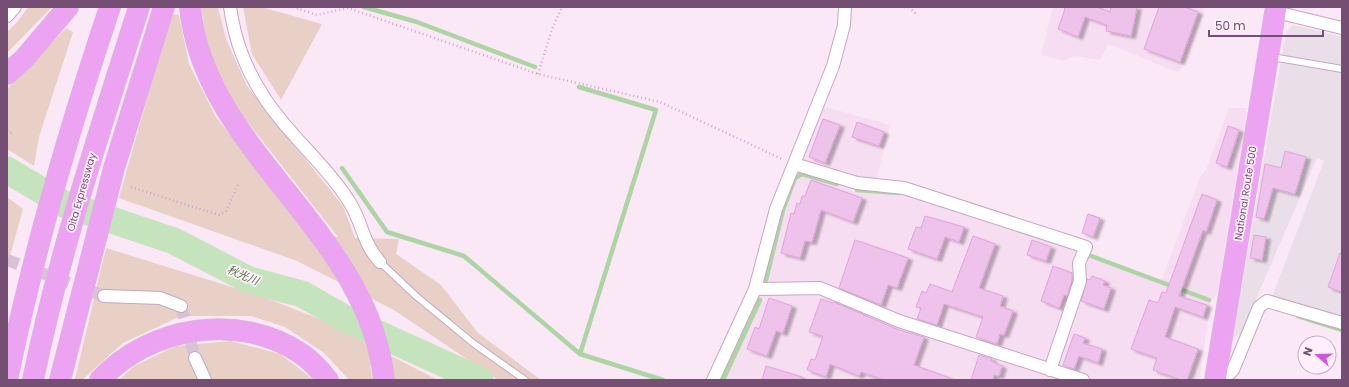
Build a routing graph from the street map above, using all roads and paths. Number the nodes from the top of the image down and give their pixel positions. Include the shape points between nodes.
1 (15, 7) edge
2 (68, 7) edge
3 (110, 7) edge
4 (139, 7) edge
5 (164, 7) edge
6 (190, 7) edge
7 (230, 7) edge
8 (293, 7) edge
9 (327, 7) edge
10 (562, 7) edge
11 (845, 7) edge
12 (909, 7) edge
13 (1276, 9) edge
14 (328, 12) junction
15 (916, 14) dead end
16 (7, 16) edge
17 (1342, 28) edge
18 (1268, 56) junction
19 (1342, 69) edge
20 (7, 74) edge
21 (538, 74) junction
22 (7, 131) edge
23 (13, 134) dead end
24 (794, 164) junction
25 (238, 185) dead end
26 (131, 187) dead end
27 (36, 236) junction
28 (380, 262) joint
29 (755, 289) junction
30 (104, 296) tunnel mouth
31 (181, 306) dead end
32 (1342, 323) edge
33 (7, 333) edge
34 (195, 358) tunnel mouth
35 (1050, 370) junction
36 (384, 379) edge
37 (7, 380) edge
38 (33, 380) edge
39 (60, 380) edge
40 (100, 380) edge
41 (205, 380) edge
42 (328, 380) edge
43 (525, 380) edge
44 (713, 380) edge
45 (1084, 380) edge
46 (1215, 380) edge
47 (1223, 380) edge

1 - 16 street
2 - 20 highway via 24,59
3 - 27 highway via 63,144
4 - 38 highway, Oita Expressway via 91,157 50,304
5 - 39 highway via 114,168
6 - 36 highway via 199,50 215,89 251,144 318,230 348,275 368,318
7 - 28 street via 234,35 245,64 264,98 350,203 368,247
8 - 14 path via 317,15
9 - 14 path
10 - 21 path
11 - 24 street via 844,25 833,66
12 - 15 path
13 - 17 street
13 - 18 highway, National Route 500
14 - 21 path via 348,8
18 - 19 lane
18 - 46 highway, National Route 500
21 - 24 path via 660,102
22 - 23 path
24 - 29 street via 776,209
24 - 35 street via 857,183 904,188 1086,247 1079,264 1080,281
25 - 26 path via 226,211 219,215
27 - 33 highway
27 - 37 highway
28 - 43 lane via 473,343
29 - 35 street via 820,288 899,321
29 - 44 street
30 - 31 street via 160,298
32 - 47 street via 1267,301 1259,307 1233,370
34 - 41 street
35 - 45 street
40 - 42 highway via 120,362 157,341 195,330 214,328 251,332 285,344 302,353

